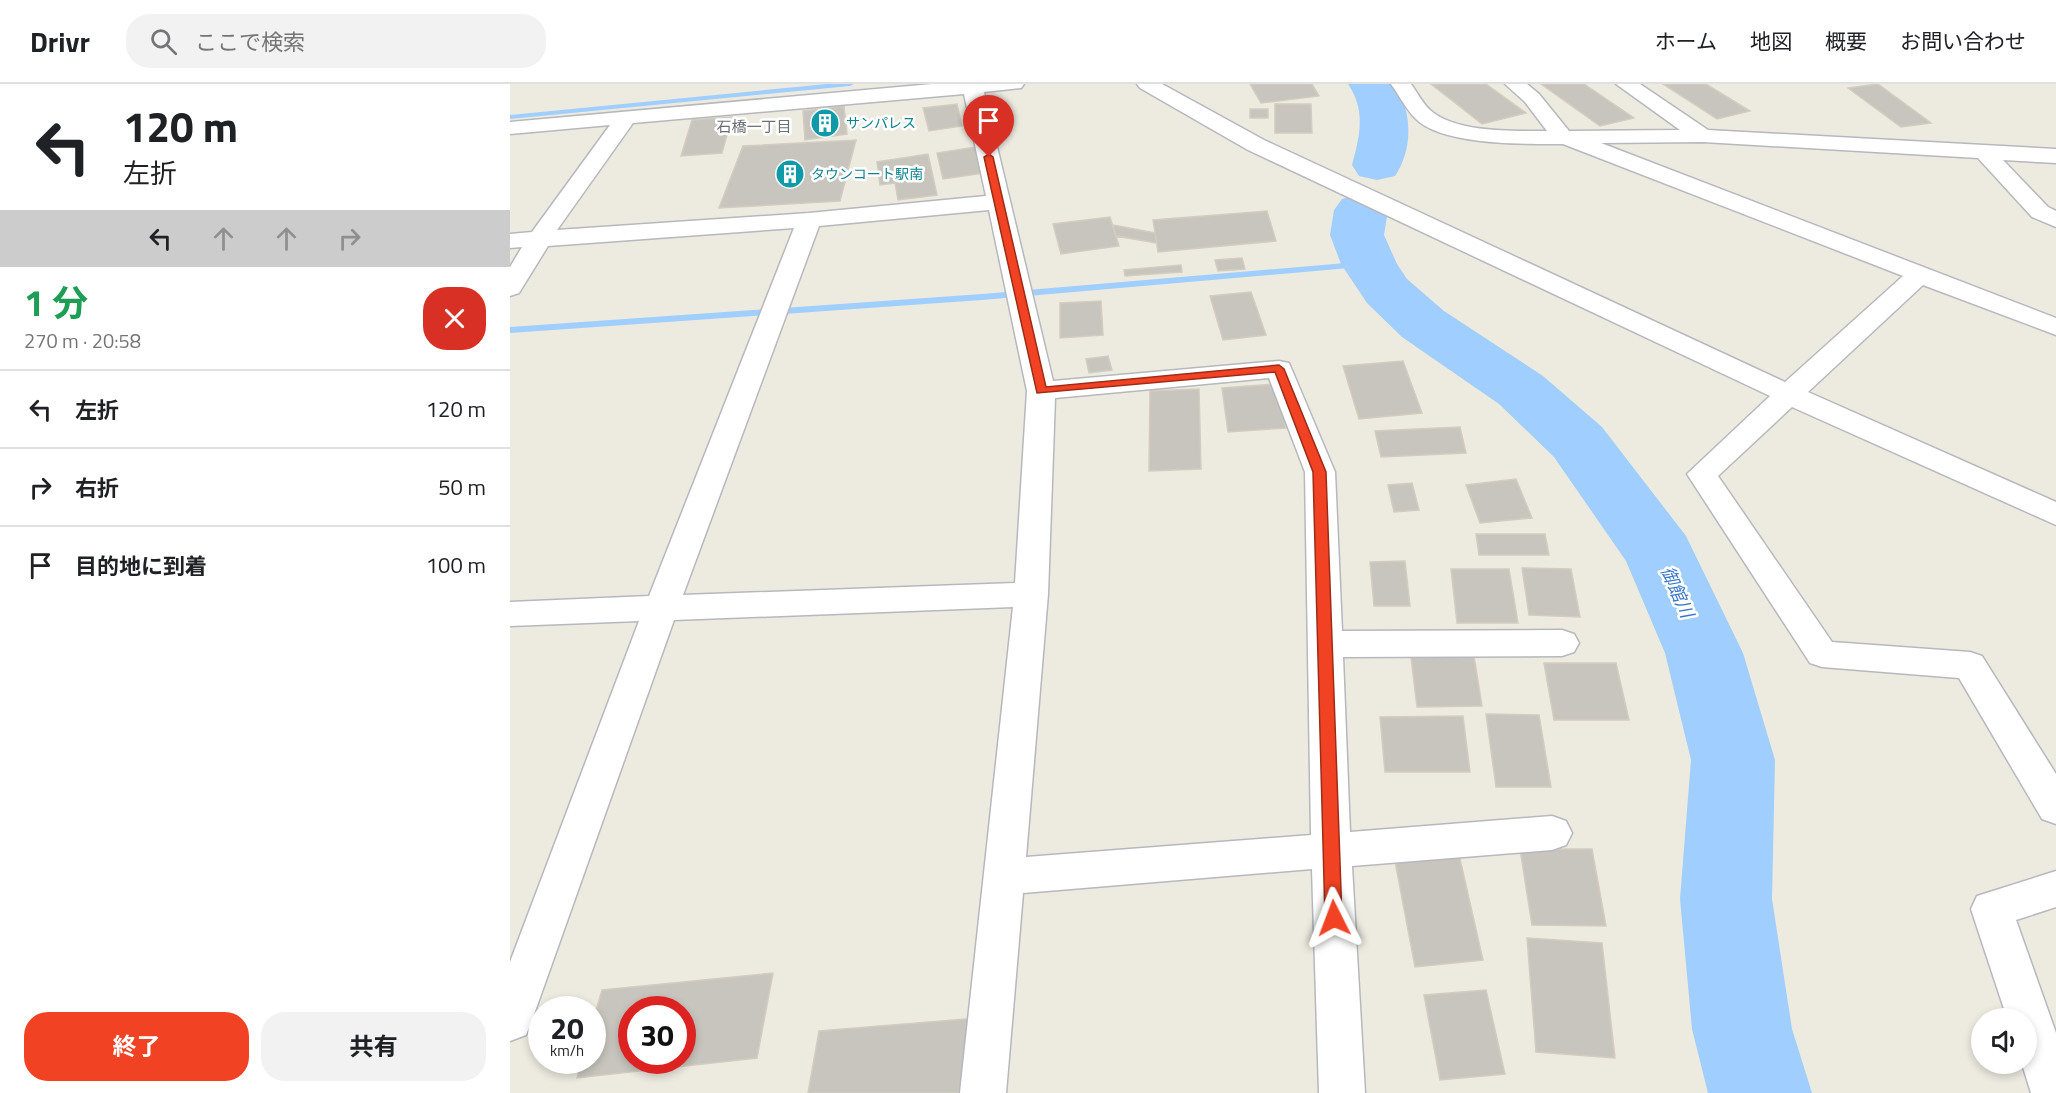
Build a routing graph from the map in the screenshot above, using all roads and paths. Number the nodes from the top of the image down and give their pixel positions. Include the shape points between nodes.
1 (1014, 84) edge
2 (1147, 84) edge
3 (1401, 84) edge
4 (1515, 84) edge
5 (1626, 84) edge
6 (973, 88) junction
7 (626, 117) junction
8 (510, 128) edge
9 (1562, 136) junction
10 (1703, 136) junction
11 (1985, 153) junction
12 (2056, 156) edge
13 (1000, 202) junction
14 (809, 220) junction
15 (2056, 220) edge
16 (540, 238) junction
17 (510, 241) edge
18 (1918, 276) junction
19 (510, 288) edge
20 (2056, 327) edge
21 (1041, 391) junction
22 (1788, 394) junction
23 (2056, 514) edge
24 (1030, 594) junction
25 (662, 606) junction
26 (510, 614) edge
27 (1562, 643) dead end
28 (1327, 644) junction
29 (2056, 808) edge
30 (1552, 833) dead end
31 (1331, 852) junction
32 (1003, 877) junction
33 (2056, 889) edge
34 (510, 1020) edge
35 (983, 1093) edge
36 (1342, 1093) edge
37 (2054, 1093) edge

1 - 6 street
2 - 22 street via 1256,145
3 - 9 street via 1423,115 1444,127 1504,138
4 - 9 street via 1532,98
5 - 10 street
6 - 7 street
6 - 13 street
7 - 8 street
7 - 16 street
9 - 10 street
9 - 18 street
10 - 11 street via 1875,143
11 - 12 street
11 - 15 street via 2040,212
13 - 14 street
13 - 21 street
14 - 16 street
14 - 25 street
16 - 17 street
16 - 19 street
18 - 20 street
18 - 22 street
21 - 24 street
21 - 28 street via 1279,369 1320,472
22 - 23 street
22 - 29 street via 1702,474 1822,654 1970,665
24 - 25 street
24 - 32 street
25 - 26 street
25 - 34 street
27 - 28 street
28 - 31 street
30 - 31 street
31 - 32 street
31 - 36 street
32 - 35 street
33 - 37 street via 1992,909

